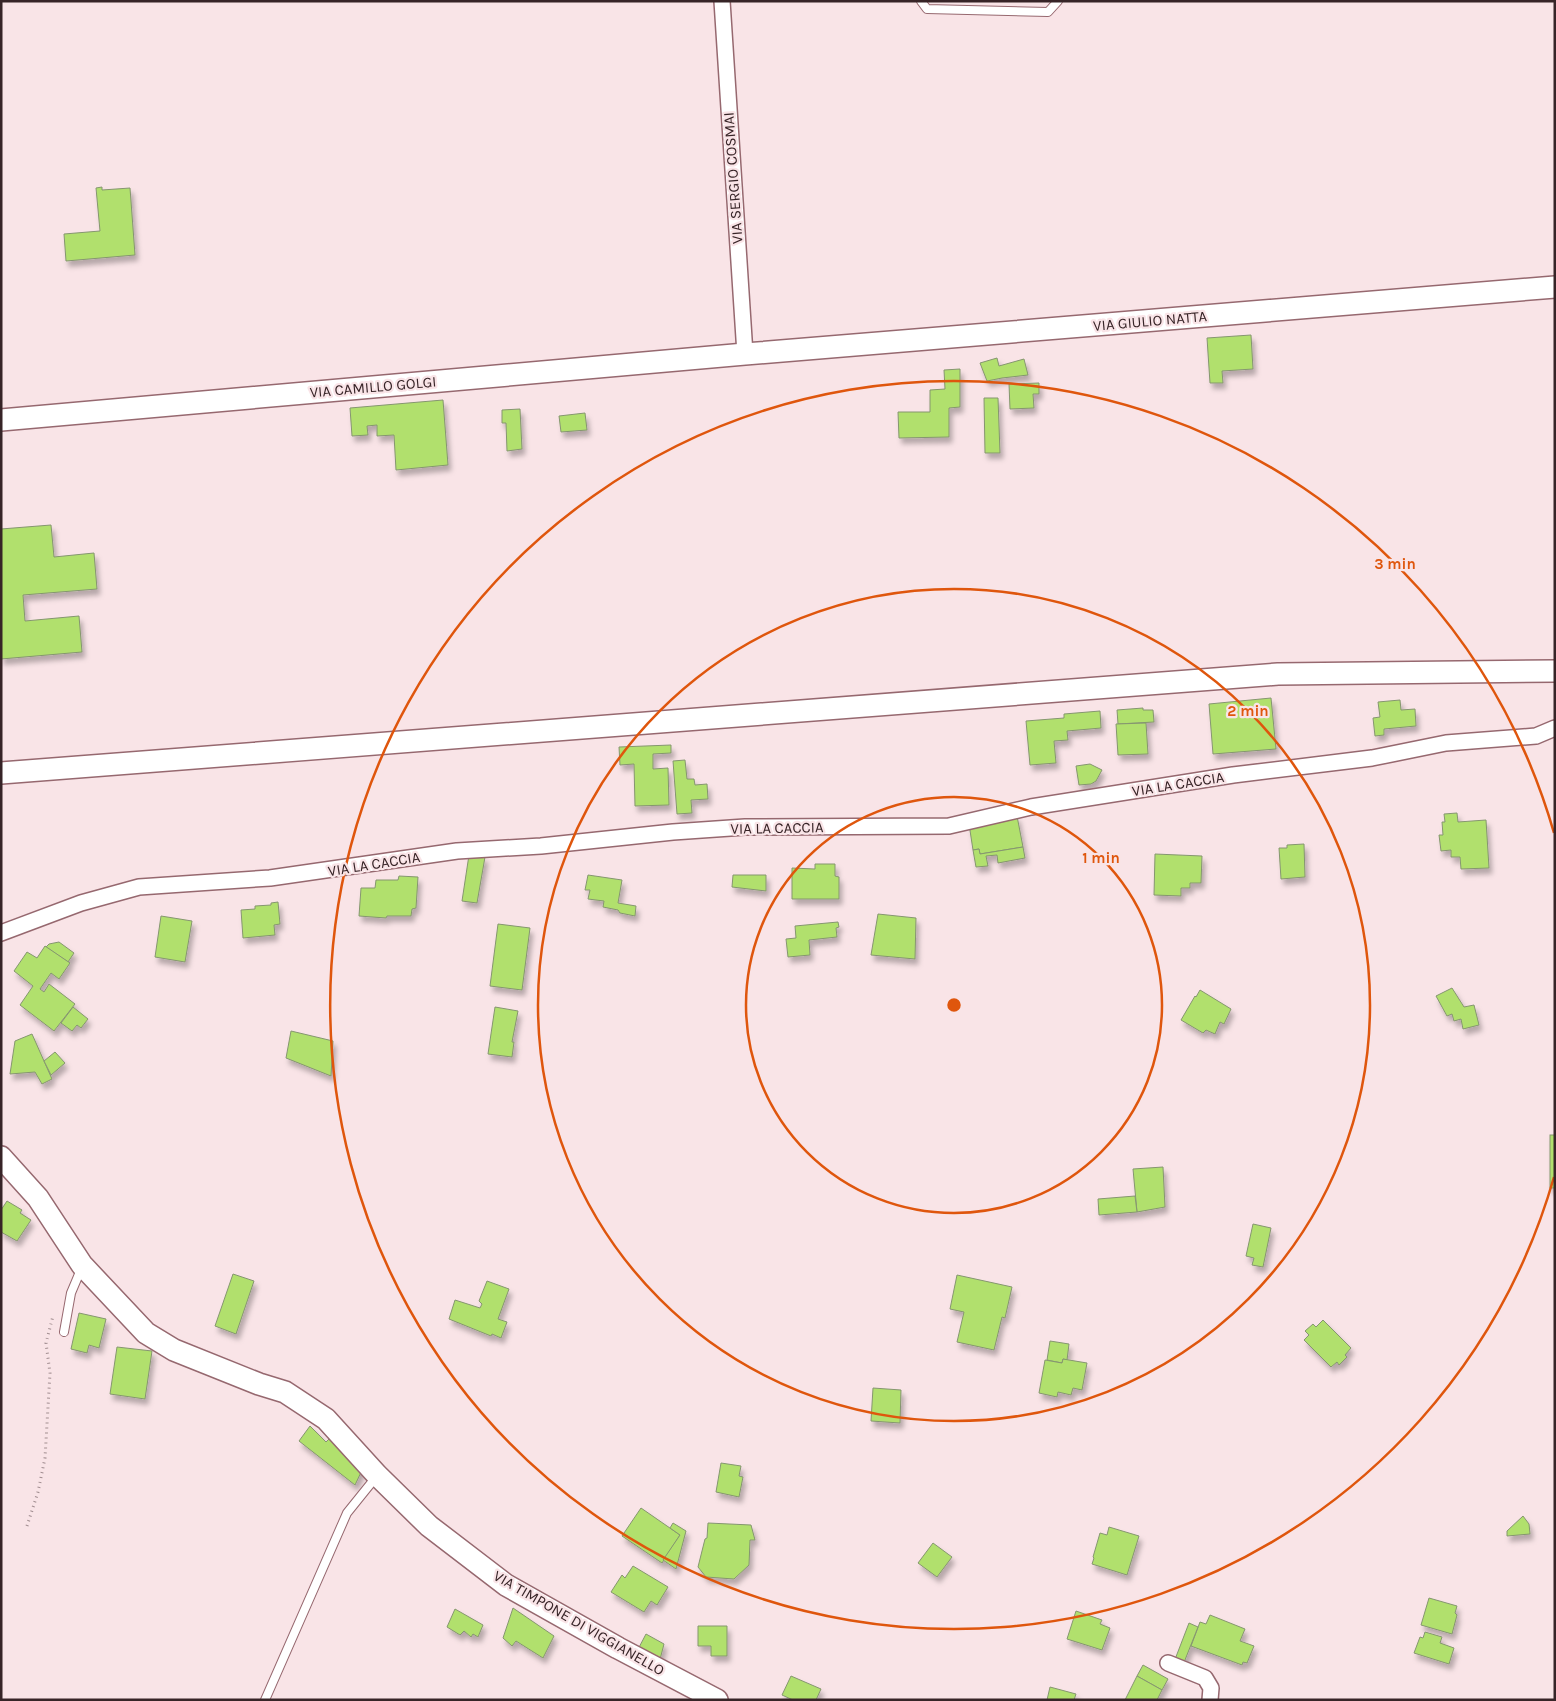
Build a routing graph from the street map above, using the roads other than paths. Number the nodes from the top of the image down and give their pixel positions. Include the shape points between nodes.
1 (722, 1) edge
2 (921, 1) edge
3 (1058, 1) edge
4 (1555, 287) edge
5 (745, 354) junction
6 (1, 420) edge
7 (1555, 671) edge
8 (1555, 728) edge
9 (1, 773) edge
10 (1, 933) edge
11 (1, 1157) edge
12 (82, 1265) junction
13 (64, 1332) dead end
14 (377, 1475) junction
15 (1168, 1664) dead end
16 (265, 1700) edge
17 (717, 1700) edge
18 (1210, 1700) edge

1 - 5 street, VIA SERGIO COSMAI
2 - 3 lane via 927,9 1048,12
4 - 5 street, VIA GIULIO NATTA
5 - 6 street, VIA CAMILLO GOLGI
7 - 9 street via 1278,674
8 - 10 street, VIA LA CACCIA via 1536,736 1446,743 1372,758 1233,775 1031,807 949,826 745,827 673,832 456,851 270,878 139,887 82,903
11 - 12 street, VIA TIMPONE DI VIGGIANELLO via 38,1198
12 - 13 lane via 71,1293
12 - 14 street, VIA TIMPONE DI VIGGIANELLO via 146,1333 174,1350 286,1392 326,1419
14 - 16 lane via 347,1513
14 - 17 street, VIA TIMPONE DI VIGGIANELLO via 429,1526 506,1586
15 - 18 street via 1205,1678 1211,1688

